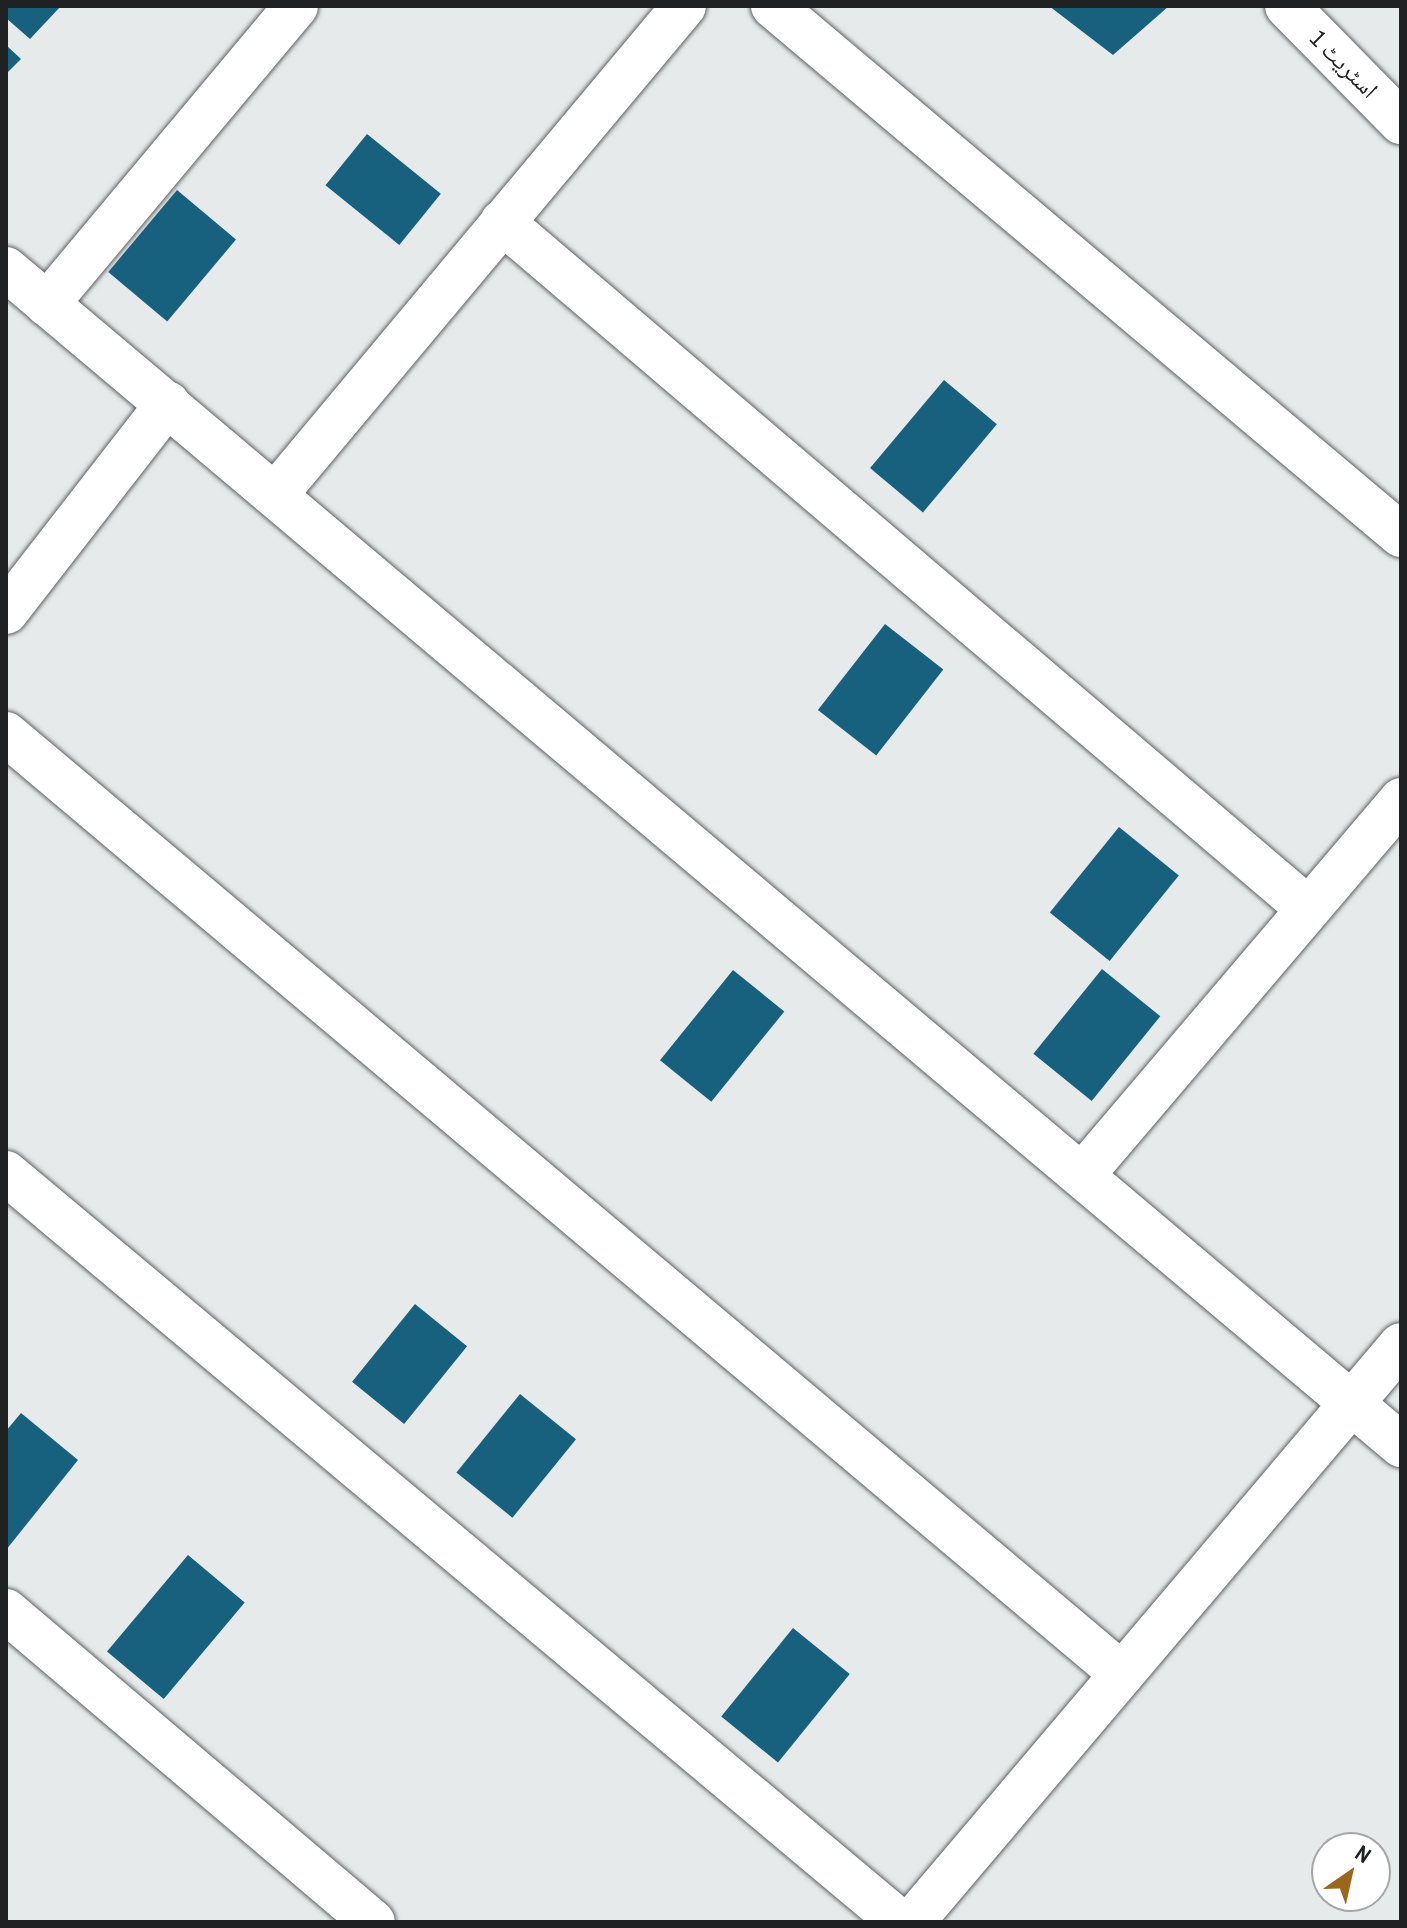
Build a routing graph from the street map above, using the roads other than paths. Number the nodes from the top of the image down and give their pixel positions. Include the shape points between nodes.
1 (296, 6) edge
2 (684, 6) edge
3 (773, 6) edge
4 (1287, 6) edge
5 (1401, 122) edge
6 (502, 222) junction
7 (6, 269) edge
8 (47, 304) junction
9 (168, 403) junction
10 (276, 494) junction
11 (1401, 535) edge
12 (6, 612) edge
13 (6, 734) edge
14 (1401, 800) edge
15 (1306, 907) junction
16 (6, 1173) edge
17 (1084, 1173) junction
18 (1401, 1345) edge
19 (1352, 1403) junction
20 (1401, 1445) edge
21 (6, 1611) edge
22 (1122, 1674) junction
23 (373, 1922) edge
24 (900, 1922) edge
25 (912, 1922) edge

1 - 8 street
2 - 6 street
3 - 11 street
4 - 5 street, اسٹریٹ 1
6 - 10 street
6 - 15 street
7 - 8 street
8 - 9 street
9 - 10 street
9 - 12 street
10 - 17 street
13 - 22 street
14 - 15 street
15 - 17 street
16 - 24 street
17 - 19 street
18 - 19 street
19 - 20 street
19 - 22 street
21 - 23 street
22 - 25 street

